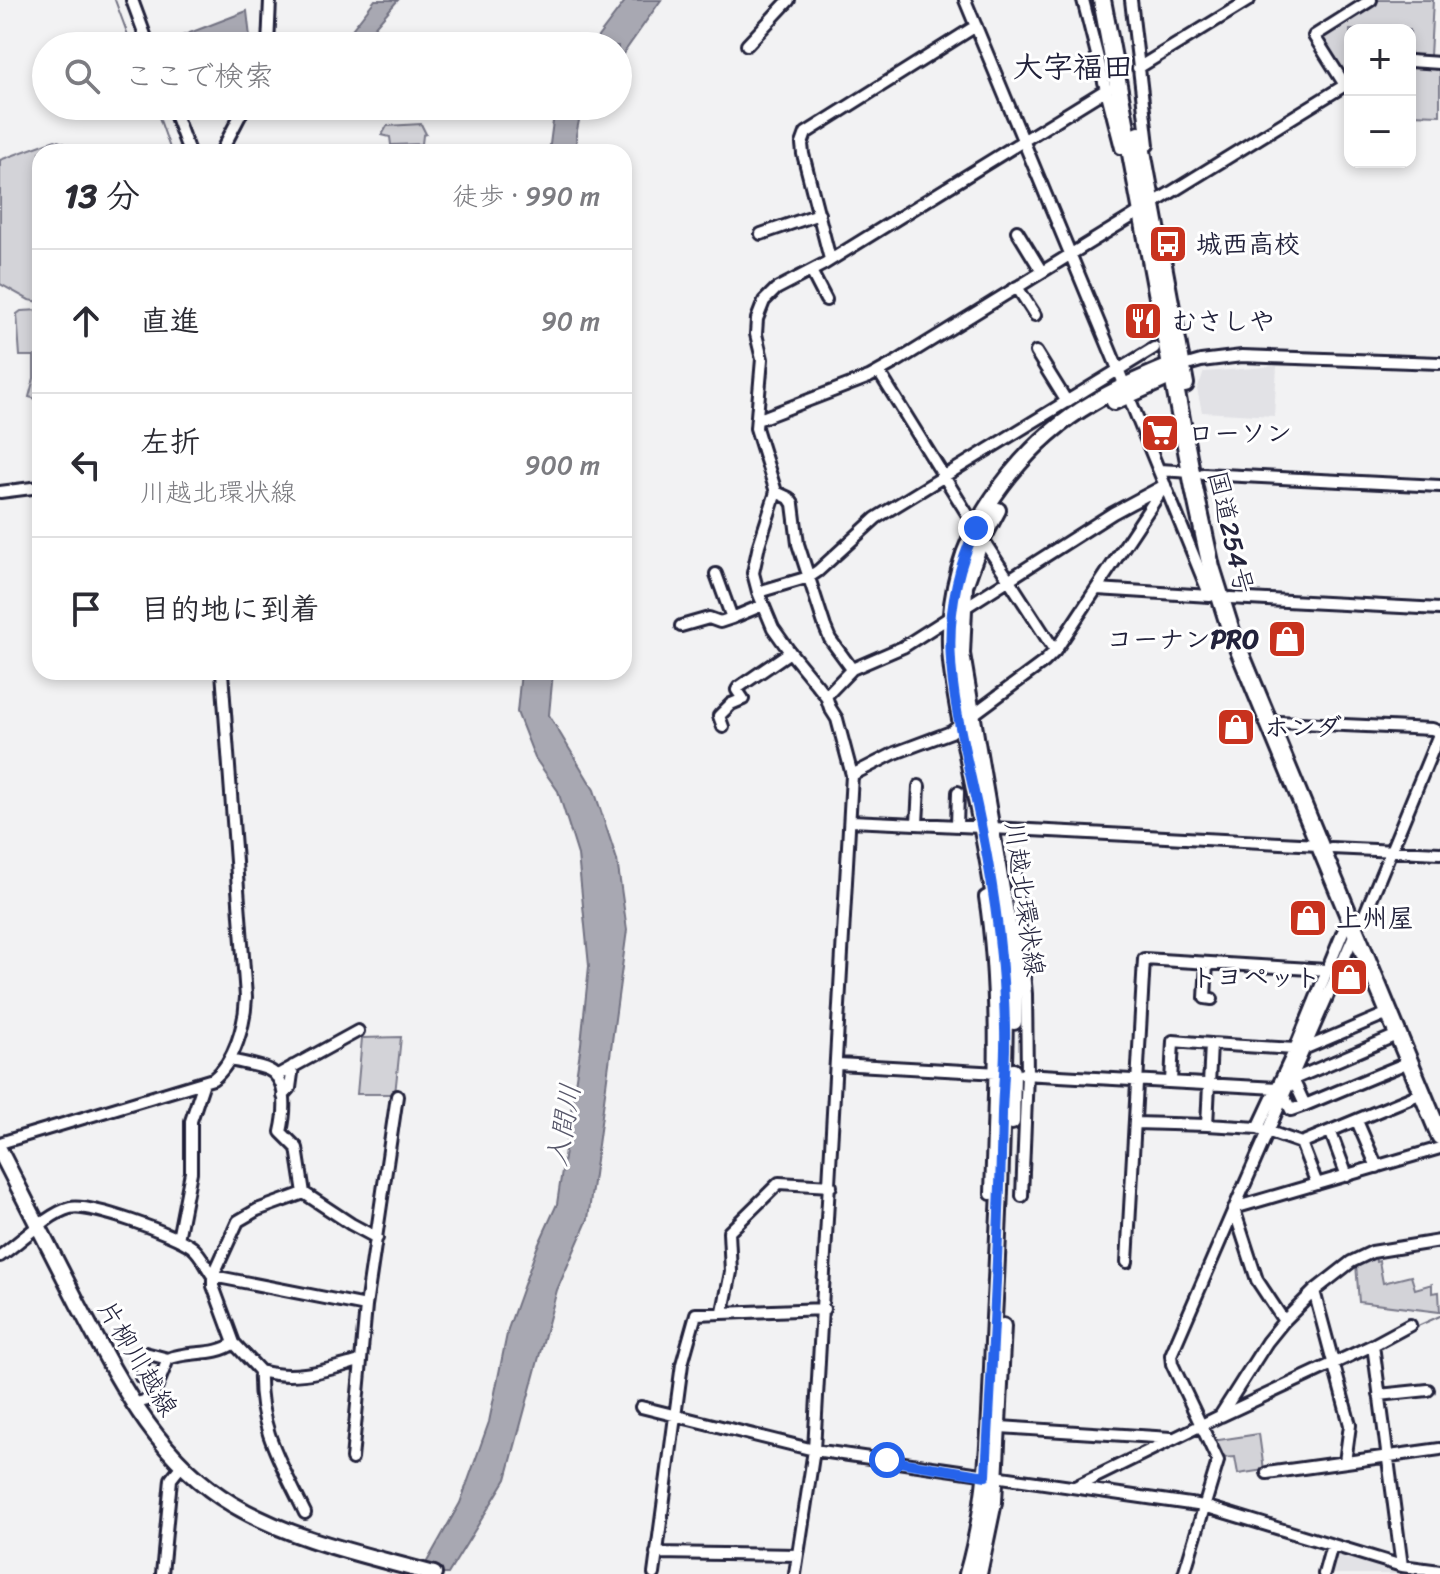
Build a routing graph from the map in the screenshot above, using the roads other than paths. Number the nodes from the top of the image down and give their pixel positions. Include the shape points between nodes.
1 (132, 0) edge
2 (270, 0) edge
3 (789, 0) edge
4 (965, 0) edge
5 (1083, 0) edge
6 (1102, 0) edge
7 (1113, 0) edge
8 (1131, 0) edge
9 (1249, 0) edge
10 (1371, 0) edge
11 (976, 26) junction
12 (144, 32) edge
13 (269, 32) edge
14 (747, 45) dead end
15 (1416, 61) edge
16 (1440, 63) edge
17 (1138, 68) junction
18 (1344, 79) edge
19 (1344, 85) edge
20 (1107, 89) junction
21 (177, 120) edge
22 (238, 120) edge
23 (1023, 141) junction
24 (186, 144) edge
25 (225, 144) edge
26 (1130, 147) junction
27 (1151, 204) junction
28 (819, 214) junction
29 (1017, 231) dead end
30 (761, 234) dead end
31 (1071, 255) junction
32 (830, 259) junction
33 (811, 271) junction
34 (1042, 272) junction
35 (1017, 287) junction
36 (826, 300) dead end
37 (1035, 315) dead end
38 (1154, 348) dead end
39 (1036, 352) dead end
40 (1440, 363) edge
41 (1118, 368) junction
42 (1175, 370) junction
43 (879, 372) junction
44 (1127, 390) junction
45 (1067, 402) junction
46 (757, 420) junction
47 (1160, 470) junction
48 (1197, 473) junction
49 (945, 476) junction
50 (1165, 485) junction
51 (1440, 486) edge
52 (32, 488) edge
53 (0, 492) edge
54 (776, 492) junction
55 (976, 528) junction
56 (1183, 532) junction
57 (980, 544) junction
58 (1211, 567) junction
59 (716, 574) dead end
60 (809, 577) junction
61 (1010, 579) junction
62 (1097, 589) junction
63 (758, 592) junction
64 (1230, 598) junction
65 (763, 605) junction
66 (1440, 609) edge
67 (957, 612) junction
68 (732, 618) junction
69 (681, 626) dead end
70 (1055, 651) junction
71 (790, 652) junction
72 (852, 669) junction
73 (223, 680) edge
74 (826, 696) junction
75 (966, 720) junction
76 (1278, 722) junction
77 (723, 727) dead end
78 (1440, 732) edge
79 (852, 775) junction
80 (919, 786) dead end
81 (958, 792) dead end
82 (851, 821) junction
83 (917, 824) junction
84 (957, 826) junction
85 (987, 827) junction
86 (1325, 846) junction
87 (1391, 850) junction
88 (1440, 853) edge
89 (1015, 873) dead end
90 (1004, 895) junction
91 (1356, 923) junction
92 (1207, 963) junction
93 (1327, 970) junction
94 (1212, 999) dead end
95 (1388, 1013) junction
96 (358, 1031) dead end
97 (1397, 1035) junction
98 (1211, 1044) junction
99 (1300, 1048) junction
100 (230, 1060) junction
101 (1409, 1062) junction
102 (838, 1064) junction
103 (293, 1066) junction
104 (997, 1073) junction
105 (1025, 1074) junction
106 (276, 1076) junction
107 (1293, 1078) junction
108 (1138, 1081) junction
109 (204, 1082) junction
110 (1171, 1082) junction
111 (1209, 1084) junction
112 (1282, 1091) junction
113 (1422, 1093) junction
114 (283, 1096) junction
115 (397, 1096) dead end
116 (1305, 1105) junction
117 (1440, 1109) edge
118 (1357, 1121) junction
119 (1135, 1123) junction
120 (1207, 1125) junction
121 (1264, 1129) junction
122 (281, 1132) junction
123 (1331, 1133) junction
124 (1440, 1136) edge
125 (0, 1143) edge
126 (1301, 1143) junction
127 (277, 1146) dead end
128 (1440, 1148) edge
129 (0, 1151) edge
130 (1377, 1167) junction
131 (1347, 1176) junction
132 (1317, 1184) junction
133 (831, 1186) junction
134 (304, 1193) junction
135 (991, 1194) dead end
136 (1022, 1196) dead end
137 (1234, 1208) junction
138 (39, 1228) junction
139 (377, 1238) junction
140 (178, 1239) junction
141 (1440, 1241) edge
142 (0, 1256) edge
143 (1127, 1262) dead end
144 (213, 1276) junction
145 (1314, 1291) junction
146 (366, 1306) junction
147 (824, 1309) junction
148 (723, 1311) junction
149 (1284, 1321) junction
150 (1410, 1325) dead end
151 (234, 1343) junction
152 (1373, 1345) junction
153 (168, 1359) junction
154 (360, 1361) junction
155 (1335, 1363) junction
156 (260, 1371) junction
157 (159, 1382) junction
158 (1428, 1390) dead end
159 (1379, 1395) junction
160 (132, 1404) junction
161 (641, 1407) dead end
162 (676, 1416) junction
163 (1220, 1416) junction
164 (1000, 1427) junction
165 (1202, 1428) junction
166 (1173, 1438) junction
167 (1440, 1449) edge
168 (814, 1450) junction
169 (1387, 1456) junction
170 (352, 1459) dead end
171 (1345, 1462) junction
172 (182, 1465) junction
173 (1267, 1473) dead end
174 (991, 1477) junction
175 (1074, 1488) junction
176 (1204, 1506) junction
177 (305, 1513) dead end
178 (1332, 1545) junction
179 (656, 1553) junction
180 (798, 1555) junction
181 (1402, 1566) junction
182 (1440, 1571) edge
183 (162, 1574) edge
184 (434, 1574) edge
185 (654, 1574) edge
186 (795, 1574) edge
187 (967, 1574) edge
188 (979, 1574) edge
189 (1184, 1574) edge
190 (1324, 1574) edge

1 - 12 street
2 - 13 street
3 - 14 street
4 - 11 street
5 - 20 street
6 - 26 highway, 国道254号
7 - 27 highway, 国道254号
8 - 17 street
9 - 17 street
10 - 18 street via 1314,36
11 - 23 street
11 - 28 street via 806,133 802,144
15 - 16 street
17 - 27 street
19 - 27 street
20 - 23 street
20 - 26 street via 1121,148
21 - 24 street
22 - 25 street
23 - 31 street
23 - 32 street
26 - 27 highway, 国道254号
27 - 31 street
27 - 42 highway, 国道254号
28 - 30 street
28 - 32 street
29 - 34 street
31 - 34 street
31 - 41 street
32 - 33 street
33 - 36 street
33 - 46 street via 776,289 757,319 762,359
34 - 35 street
35 - 37 street
35 - 43 street
38 - 41 street
39 - 45 street
40 - 42 street via 1242,356
41 - 44 street
41 - 45 street
42 - 44 main road, 川越北環状線
42 - 48 highway, 国道254号
43 - 46 street
43 - 49 street
44 - 47 street
44 - 55 main road, 川越北環状線 via 1091,404 1057,427 1000,490
44 - 57 main road, 川越北環状線 via 1076,424 1041,456 1002,503
45 - 49 street
46 - 54 street via 758,440
47 - 48 street
47 - 50 street
48 - 51 street
48 - 58 highway, 国道254号
48 - 64 highway, 国道254号
49 - 55 street
49 - 60 street via 872,521
50 - 56 street
50 - 61 street
50 - 62 street
52 - 53 street
54 - 60 street via 793,504
54 - 63 street via 755,559
55 - 67 main road, 川越北環状線 via 959,571
56 - 58 street via 1198,544
56 - 62 street via 1210,596
57 - 61 street via 987,546
57 - 67 main road, 川越北環状線
58 - 86 highway, 国道254号 via 1231,631
59 - 68 street
60 - 63 street
60 - 72 street via 830,639
61 - 67 street
61 - 70 street
62 - 70 street
63 - 65 street
64 - 66 street
64 - 76 highway, 国道254号
65 - 68 street
65 - 71 street
67 - 72 street via 903,647
67 - 75 main road, 川越北環状線
68 - 69 street
70 - 75 street
71 - 74 street
71 - 77 street via 739,687 743,699 719,716
72 - 74 street
73 - 100 street via 246,997
74 - 79 street
75 - 79 street via 951,732
75 - 85 main road, 川越北環状線
76 - 78 street
76 - 86 highway, 国道254号
78 - 87 street
79 - 82 street
80 - 83 street
81 - 84 street
82 - 83 street
82 - 102 street
83 - 84 street
84 - 85 street
85 - 86 street
85 - 90 main road, 川越北環状線
86 - 87 street
86 - 91 highway, 国道254号
87 - 88 street
87 - 91 street
89 - 90 street
90 - 104 street via 985,897 993,951
90 - 105 street via 1024,952
90 - 164 main road, 川越北環状線 via 1014,969 1014,1043
90 - 174 main road, 川越北環状線 via 1006,1031
91 - 93 street
91 - 95 highway, 国道254号
91 - 99 street
91 - 117 highway, 国道254号
92 - 93 street
92 - 94 street via 1205,998
92 - 108 street via 1144,959
93 - 99 street
95 - 97 highway, 国道254号
95 - 99 street
96 - 103 street
97 - 101 highway, 国道254号
97 - 107 street
98 - 99 street
98 - 110 street via 1173,1041
98 - 111 street
99 - 107 street
99 - 112 street
100 - 106 street
100 - 109 street
101 - 113 highway, 国道254号
101 - 116 street
102 - 104 street
102 - 133 street
103 - 106 street
103 - 114 street via 290,1088
104 - 135 street
105 - 108 street
105 - 136 street
106 - 114 street
107 - 112 street
107 - 116 street
108 - 110 street
108 - 119 street
109 - 125 street
109 - 140 street via 189,1127 191,1172
110 - 111 street
111 - 112 street
111 - 120 street
112 - 116 street via 1291,1110
112 - 121 street
113 - 118 street
113 - 124 highway, 国道254号
114 - 122 street
115 - 139 street
118 - 123 street
118 - 130 street
119 - 120 street
119 - 143 street
120 - 121 street
121 - 126 street
121 - 137 street
122 - 127 street
122 - 134 street via 297,1148
123 - 126 street
123 - 131 street
126 - 132 street
128 - 130 street
129 - 138 main road, 片柳川越線
130 - 131 street
131 - 132 street
132 - 137 street
133 - 147 street
133 - 148 street via 779,1183 729,1232 731,1272
134 - 139 street
134 - 144 street via 238,1221
137 - 149 street via 1257,1280
137 - 165 street via 1171,1355
138 - 140 street via 65,1209 83,1206
138 - 142 street
138 - 160 main road, 片柳川越線
139 - 146 street
140 - 144 street via 200,1255
141 - 145 street via 1362,1256
144 - 146 street
144 - 151 street
145 - 149 street
145 - 155 street
146 - 154 street
147 - 148 street
147 - 168 street
148 - 162 street via 696,1314 682,1364
149 - 163 street
150 - 152 street
151 - 153 street via 224,1350
151 - 156 street
152 - 155 street
152 - 159 street
153 - 157 street
153 - 157 street via 145,1353 141,1377
154 - 156 street via 300,1376
154 - 170 street
155 - 163 street
155 - 171 street via 1350,1425
156 - 177 street via 262,1416
157 - 160 street via 152,1399
158 - 159 street
159 - 169 street
160 - 172 main road, 片柳川越線
161 - 162 street
162 - 168 street
162 - 179 street
163 - 165 street
164 - 166 street
164 - 174 main road, 川越北環状線
165 - 166 street
165 - 176 street via 1218,1461
166 - 175 street
167 - 169 street
168 - 174 street
168 - 180 street
169 - 171 street
169 - 181 street
171 - 173 street
172 - 183 street via 171,1479
172 - 184 main road, 片柳川越線 via 256,1517 303,1537
174 - 175 street
174 - 187 main road, 川越北環状線
174 - 188 main road, 川越北環状線 via 992,1520
175 - 176 street
176 - 178 street
176 - 189 street
178 - 181 street
178 - 190 street
179 - 180 street
179 - 185 street
180 - 186 street
181 - 182 street

